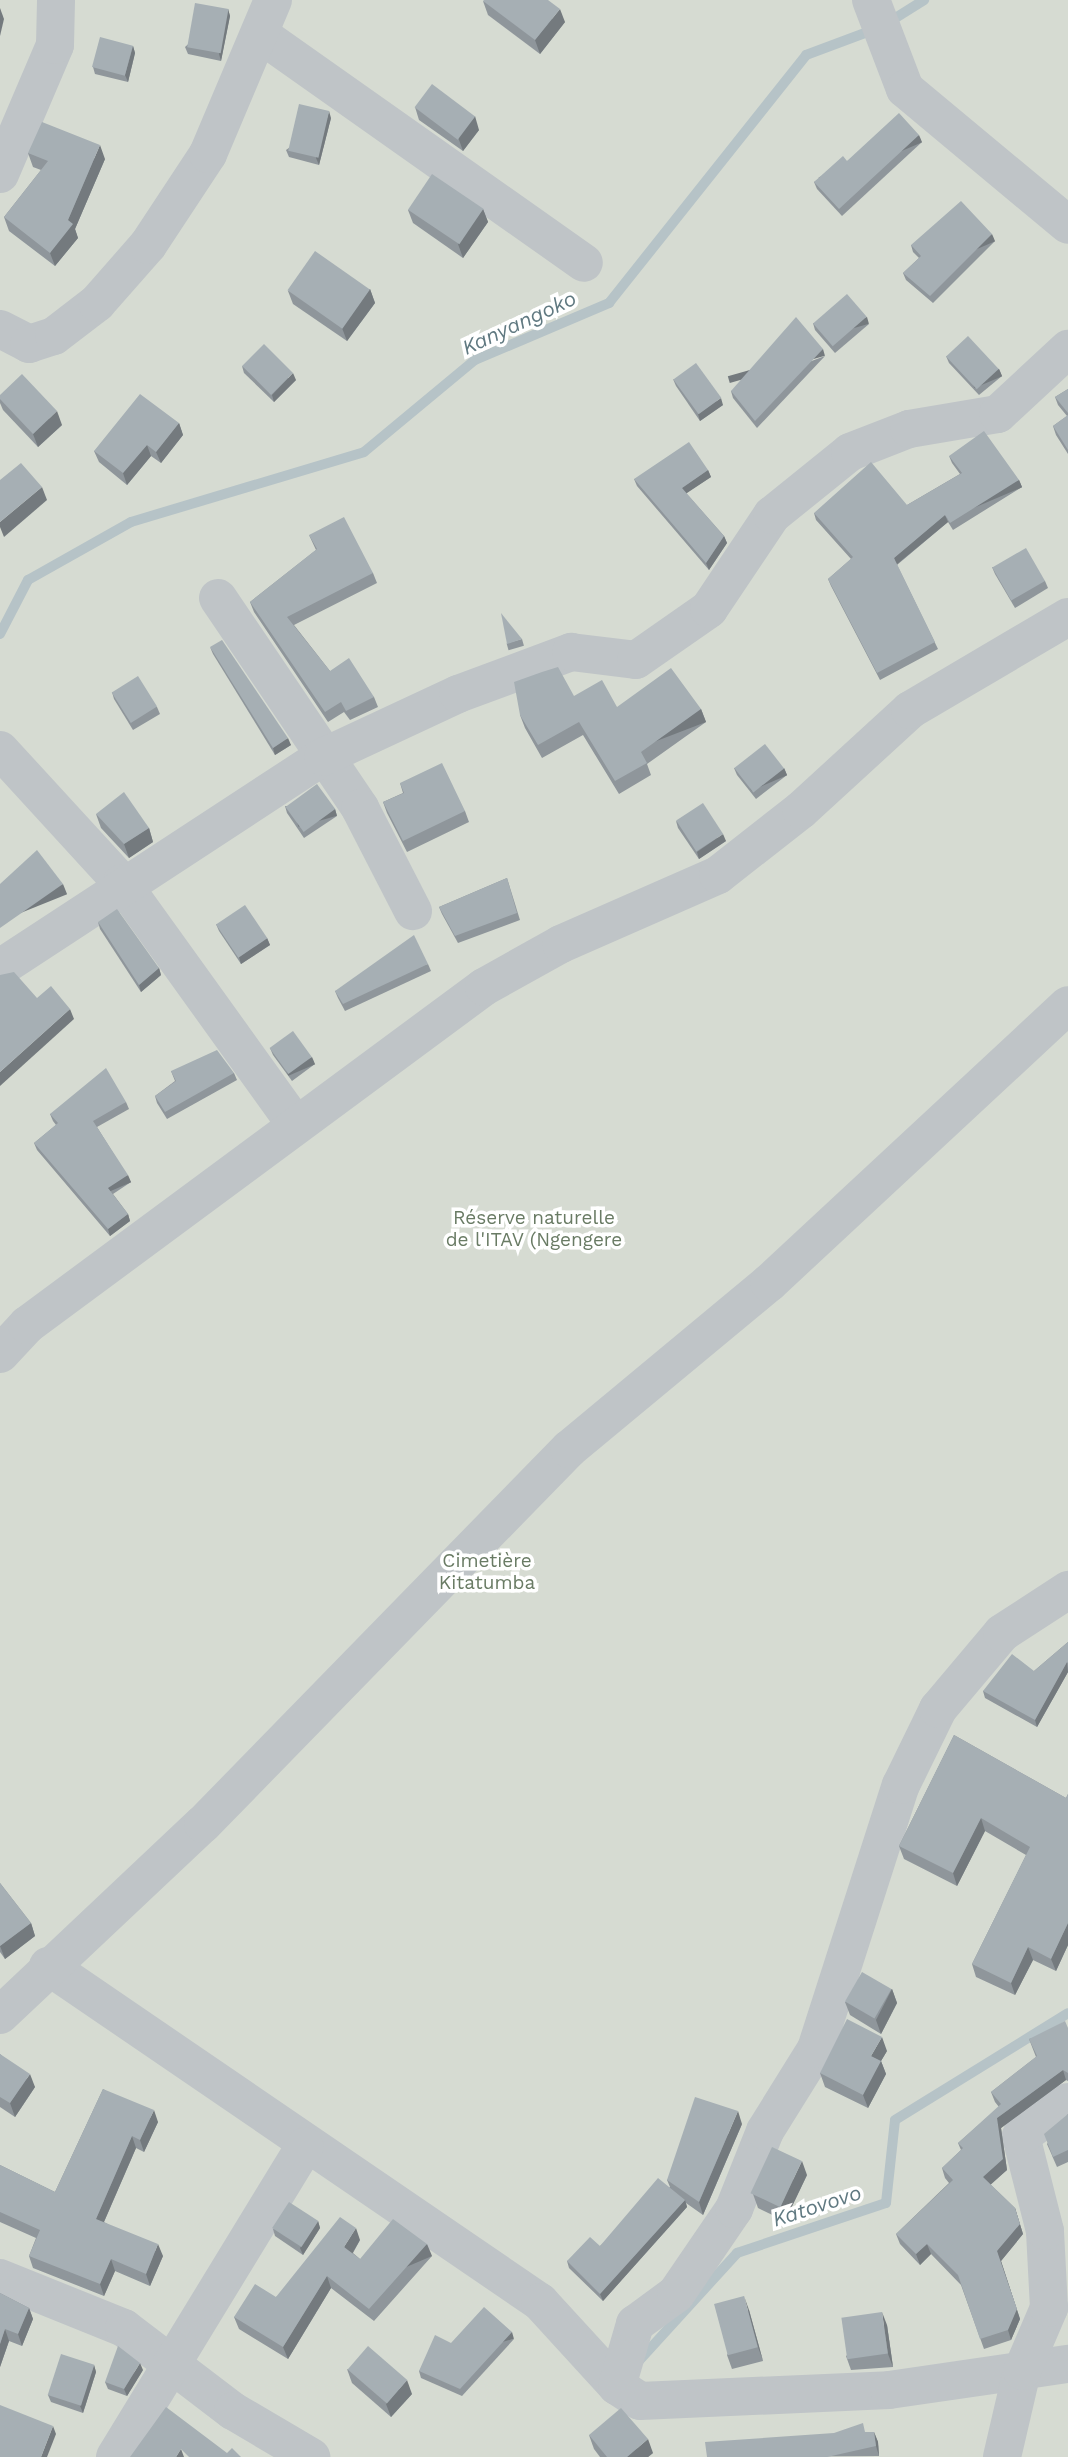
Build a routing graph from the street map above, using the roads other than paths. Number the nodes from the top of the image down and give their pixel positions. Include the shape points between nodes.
1 (56, 0) edge
2 (871, 0) edge
3 (267, 18) edge
4 (0, 174) edge
5 (1068, 225) edge
6 (584, 263) dead end
7 (0, 329) edge
8 (1068, 349) edge
9 (218, 598) dead end
10 (1068, 617) edge
11 (0, 750) edge
12 (323, 758) junction
13 (122, 883) junction
14 (413, 911) dead end
15 (0, 968) edge
16 (1068, 1005) edge
17 (296, 1125) junction
18 (0, 1353) edge
19 (1068, 1590) edge
20 (48, 1966) junction
21 (0, 2015) edge
22 (1068, 2102) edge
23 (305, 2146) junction
24 (0, 2278) edge
25 (170, 2363) junction
26 (1068, 2364) edge
27 (1022, 2371) junction
28 (625, 2392) junction
29 (115, 2457) edge
30 (311, 2457) edge
31 (1002, 2457) edge

1 - 4 street via 55,45
2 - 5 street via 905,89
3 - 6 street
3 - 7 street via 208,154 148,245 97,303 54,336 29,344
8 - 12 street via 998,414 909,429 850,452 772,515 709,609 636,660 571,652 458,694
9 - 12 street
10 - 17 street via 910,710 801,810 718,874 561,944 484,987
11 - 13 street
12 - 13 street
12 - 14 street via 359,808
13 - 15 street
13 - 17 street
16 - 20 street via 769,1283 569,1449 203,1824
17 - 18 street via 27,1325
19 - 28 street via 1002,1633 938,1709 901,1785 816,2049 765,2131 734,2209 676,2294 635,2325
20 - 21 street
20 - 23 street via 196,2061
22 - 27 street via 1021,2136 1045,2231 1049,2308
23 - 25 street
23 - 28 street via 540,2302
24 - 25 street via 124,2329
25 - 29 street
25 - 30 street
26 - 27 street
27 - 28 street via 889,2390
27 - 31 street

